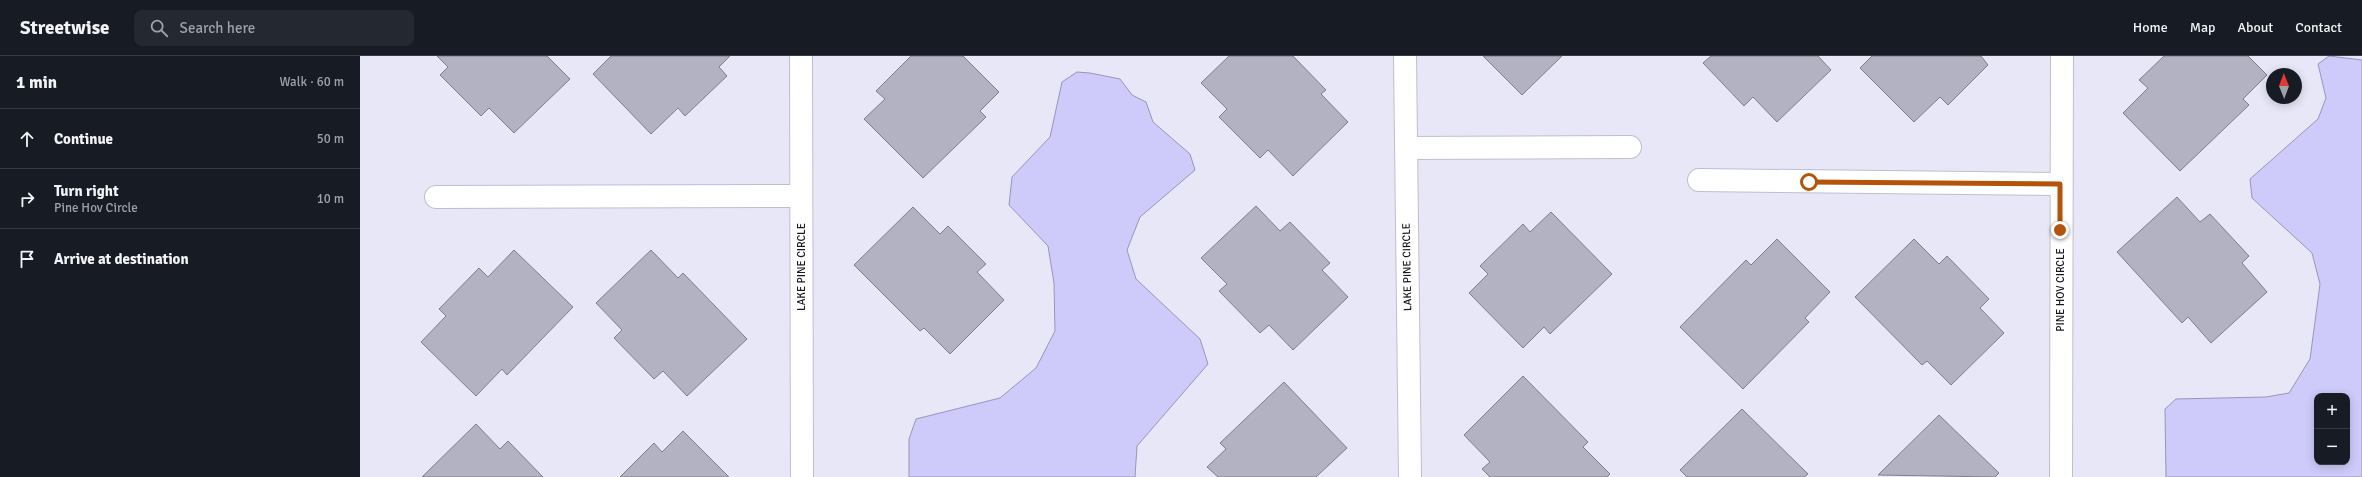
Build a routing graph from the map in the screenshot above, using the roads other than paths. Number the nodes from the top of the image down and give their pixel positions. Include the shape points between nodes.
1 (801, 56) edge
2 (1405, 56) edge
3 (2062, 56) edge
4 (1630, 147) dead end
5 (1406, 148) junction
6 (1699, 180) dead end
7 (2060, 184) junction
8 (801, 196) junction
9 (436, 197) dead end
10 (802, 477) edge
11 (1410, 477) edge
12 (2061, 477) edge

1 - 8 street, LAKE PINE CIRCLE
2 - 5 street, LAKE PINE CIRCLE
3 - 7 street, PINE HOV CIRCLE
4 - 5 street
5 - 11 street, LAKE PINE CIRCLE
6 - 7 street
7 - 12 street, PINE HOV CIRCLE
8 - 9 street
8 - 10 street, LAKE PINE CIRCLE

